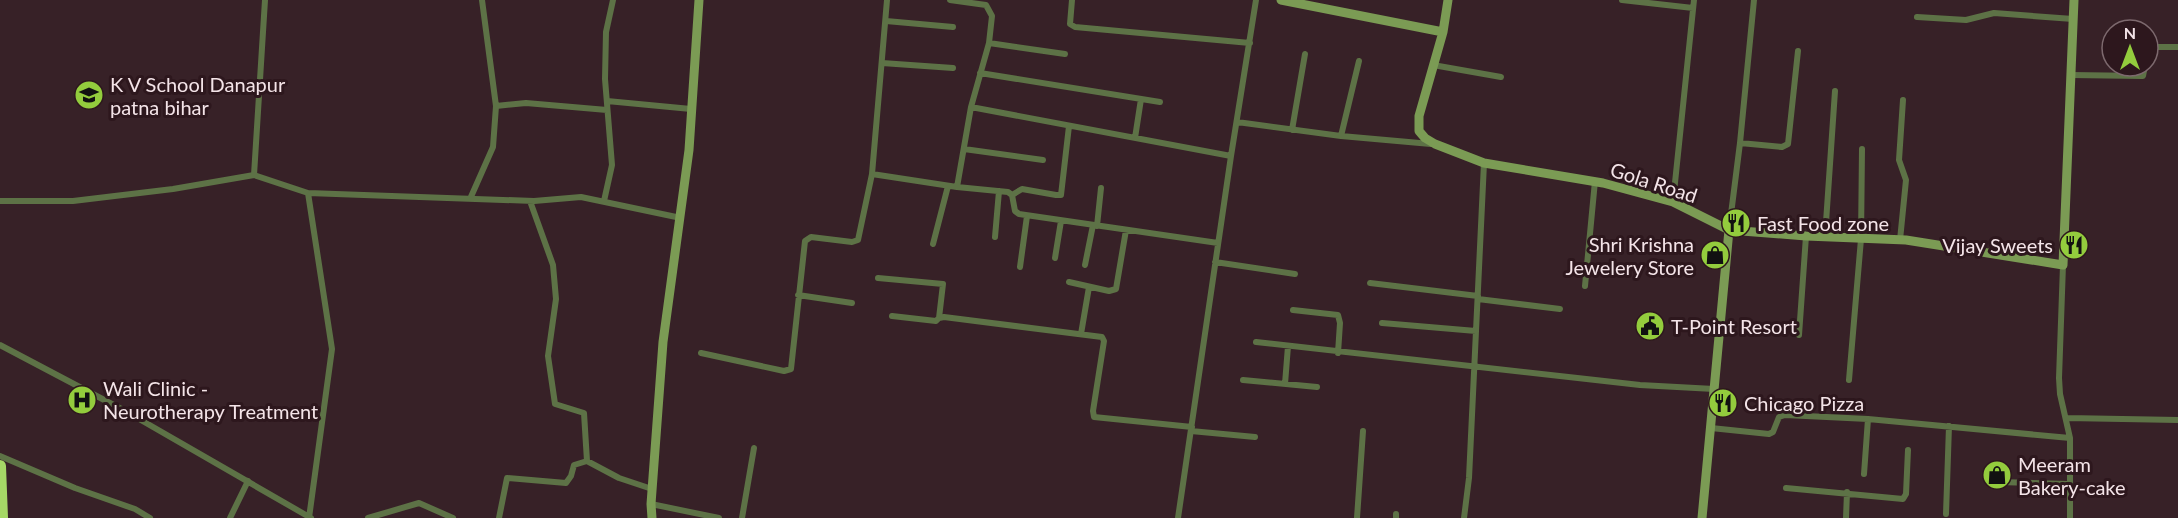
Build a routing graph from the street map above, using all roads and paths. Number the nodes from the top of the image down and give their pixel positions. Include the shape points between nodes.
1 (265, 0) edge
2 (482, 0) edge
3 (613, 0) edge
4 (699, 0) edge
5 (887, 0) edge
6 (950, 0) edge
7 (1072, 0) edge
8 (1256, 0) edge
9 (1281, 0) edge
10 (1448, 0) edge
11 (1622, 0) edge
12 (1694, 0) edge
13 (1754, 0) edge
14 (2074, 0) edge
15 (983, 2) edge
16 (1693, 8) junction
17 (1917, 17) dead end
18 (2073, 19) junction
19 (886, 21) junction
20 (952, 27) dead end
21 (1443, 32) junction
22 (1250, 42) junction
23 (989, 43) junction
24 (2160, 47) edge
25 (2177, 48) edge
26 (1798, 51) dead end
27 (1065, 54) dead end
28 (1305, 54) dead end
29 (1359, 61) dead end
30 (882, 63) junction
31 (1433, 65) junction
32 (953, 68) dead end
33 (980, 73) junction
34 (2071, 75) junction
35 (2100, 75) edge
36 (1501, 77) dead end
37 (1835, 91) dead end
38 (1141, 99) junction
39 (1903, 100) dead end
40 (607, 101) junction
41 (1160, 102) dead end
42 (496, 106) junction
43 (971, 107) junction
44 (692, 109) junction
45 (607, 110) junction
46 (1238, 122) junction
47 (1069, 126) junction
48 (1292, 129) junction
49 (1341, 136) junction
50 (1135, 138) junction
51 (1740, 143) junction
52 (1435, 144) junction
53 (964, 149) junction
54 (1862, 149) dead end
55 (1231, 156) junction
56 (1043, 160) dead end
57 (1484, 163) junction
58 (872, 174) junction
59 (254, 175) junction
60 (1595, 181) junction
61 (948, 186) junction
62 (957, 187) junction
63 (1101, 188) dead end
64 (999, 191) junction
65 (308, 193) junction
66 (1012, 195) junction
67 (470, 199) junction
68 (0, 201) edge
69 (530, 201) junction
70 (604, 201) junction
71 (1673, 202) junction
72 (1027, 216) junction
73 (681, 218) junction
74 (1061, 221) junction
75 (1095, 225) junction
76 (1126, 230) junction
77 (1729, 230) junction
78 (1806, 236) junction
79 (995, 237) dead end
80 (1825, 237) junction
81 (1861, 239) junction
82 (1900, 240) junction
83 (1218, 243) junction
84 (933, 244) dead end
85 (1055, 258) dead end
86 (1215, 262) junction
87 (1085, 265) dead end
88 (2063, 265) junction
89 (1020, 267) dead end
90 (1295, 274) dead end
91 (878, 278) dead end
92 (1069, 282) dead end
93 (1370, 283) dead end
94 (1585, 286) dead end
95 (1089, 287) junction
96 (798, 295) junction
97 (1478, 298) junction
98 (852, 303) dead end
99 (1560, 309) dead end
100 (1293, 310) dead end
101 (892, 316) dead end
102 (939, 318) junction
103 (1382, 323) dead end
104 (1476, 331) junction
105 (1081, 334) junction
106 (1799, 335) dead end
107 (1256, 342) dead end
108 (0, 345) edge
109 (1288, 346) junction
110 (701, 353) dead end
111 (1338, 353) junction
112 (1475, 367) junction
113 (1243, 380) dead end
114 (1849, 380) dead end
115 (1285, 384) junction
116 (1317, 387) dead end
117 (1714, 389) junction
118 (2067, 418) junction
119 (1868, 419) junction
120 (2178, 420) edge
121 (1949, 426) junction
122 (1711, 428) junction
123 (1192, 429) junction
124 (1363, 431) dead end
125 (1255, 437) dead end
126 (2070, 438) junction
127 (754, 448) dead end
128 (1908, 450) dead end
129 (0, 456) edge
130 (587, 461) junction
131 (0, 466) edge
132 (1864, 474) dead end
133 (248, 481) junction
134 (2000, 482) dead end
135 (2069, 484) junction
136 (1786, 488) dead end
137 (652, 489) junction
138 (1847, 492) junction
139 (651, 504) junction
140 (1946, 514) dead end
141 (310, 517) edge
142 (2, 518) edge
143 (150, 518) edge
144 (230, 518) edge
145 (368, 518) edge
146 (453, 518) edge
147 (499, 518) edge
148 (652, 518) edge
149 (719, 518) edge
150 (742, 518) edge
151 (1178, 518) edge
152 (1357, 518) edge
153 (1464, 518) edge
154 (1702, 518) edge
155 (1846, 518) edge
156 (2070, 518) edge

1 - 59 street
2 - 42 street
3 - 40 street via 606,32
4 - 44 street
5 - 19 street
6 - 15 street
7 - 22 street via 1072,27
8 - 22 street
9 - 21 street
10 - 21 street
11 - 16 street
12 - 16 street
13 - 51 street
14 - 18 street
15 - 23 street via 992,16
16 - 71 street
17 - 18 street via 1966,20 1994,13
18 - 34 street
19 - 20 street
19 - 30 street
21 - 31 street
22 - 46 street
23 - 27 street
23 - 33 street
24 - 25 street
26 - 51 street via 1788,144 1782,147
28 - 48 street
29 - 49 street
30 - 32 street
30 - 58 street
31 - 36 street
31 - 52 street via 1418,123 1419,131
33 - 38 street
33 - 43 street
34 - 35 street
34 - 88 street
37 - 80 street
38 - 41 street
38 - 50 street
39 - 82 street via 1899,160 1905,180
40 - 44 street
40 - 45 street
42 - 45 street via 526,103
42 - 67 street via 493,147
43 - 47 street
43 - 53 street
44 - 73 street
45 - 70 street via 612,165
46 - 48 street
46 - 55 street
47 - 50 street
47 - 66 street via 1061,195 1022,189
48 - 49 street
49 - 52 street
50 - 55 street
51 - 77 street
52 - 57 street, Gola Road
53 - 56 street
53 - 62 street
54 - 81 street
55 - 83 street
57 - 60 street, Gola Road
57 - 97 street
58 - 61 street
58 - 96 street via 857,241 812,237 805,241
59 - 65 street
59 - 68 street via 73,201
60 - 71 street, Gola Road
60 - 94 street
61 - 62 street
61 - 84 street
62 - 64 street
63 - 75 street
64 - 66 street
64 - 79 street
65 - 67 street
65 - 141 street via 332,349
66 - 72 street via 1016,212
67 - 69 street
69 - 70 street via 581,197
69 - 130 street via 553,265 556,298 548,356 555,404 584,413
70 - 73 street
71 - 77 street, Gola Road
72 - 74 street
72 - 89 street
73 - 137 street via 663,342
74 - 75 street
74 - 85 street
75 - 76 street
75 - 87 street
76 - 83 street
76 - 95 street via 1117,288 1112,291
77 - 78 street
77 - 117 street
78 - 80 street
78 - 106 street
80 - 81 street
81 - 82 street
81 - 114 street
82 - 88 street
83 - 86 street
86 - 90 street
86 - 123 street
88 - 118 street via 2059,386
91 - 102 street via 943,284
92 - 95 street
93 - 97 street
95 - 105 street
96 - 98 street
96 - 110 street via 789,370
97 - 99 street
97 - 104 street
100 - 111 street via 1338,315
101 - 102 street via 936,321
102 - 105 street
103 - 104 street
104 - 112 street
105 - 123 street via 1104,339 1094,417
107 - 109 street
108 - 133 street
109 - 111 street
109 - 115 street
111 - 112 street
112 - 117 street
112 - 153 street
113 - 115 street
115 - 116 street
117 - 122 street
118 - 120 street
118 - 126 street
119 - 121 street
119 - 122 street via 1782,416 1769,434
119 - 132 street
121 - 126 street
121 - 140 street
122 - 154 street
123 - 125 street
123 - 151 street
124 - 152 street
126 - 135 street
127 - 150 street
128 - 138 street via 1903,499
129 - 143 street
130 - 137 street
130 - 147 street via 574,465 566,483 507,478
131 - 142 highway
133 - 141 street
133 - 144 street
134 - 135 street
135 - 156 street
136 - 138 street
137 - 139 street
138 - 155 street
139 - 148 street
139 - 149 street
145 - 146 street via 419,503

